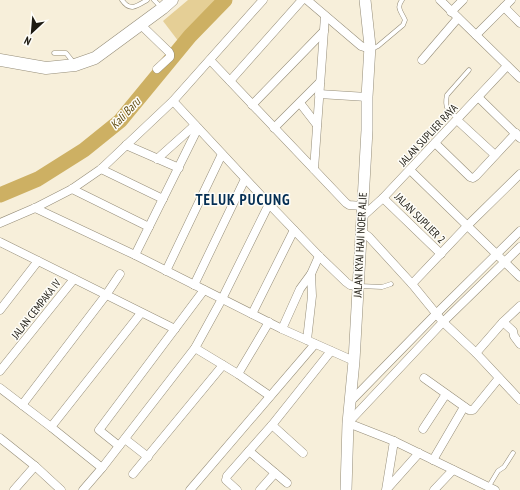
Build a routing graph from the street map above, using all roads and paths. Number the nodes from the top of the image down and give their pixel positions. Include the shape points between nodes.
1 (122, 0) edge
2 (147, 0) edge
3 (172, 0) edge
4 (263, 0) edge
5 (365, 0) edge
6 (402, 0) edge
7 (440, 0) edge
8 (463, 0) edge
9 (511, 0) edge
10 (308, 1) edge
11 (159, 4) edge
12 (504, 7) junction
13 (451, 12) junction
14 (325, 16) junction
15 (458, 18) junction
16 (520, 23) edge
17 (141, 25) junction
18 (324, 31) junction
19 (476, 35) junction
20 (370, 49) junction
21 (54, 53) dead end
22 (0, 60) edge
23 (210, 60) junction
24 (422, 60) dead end
25 (75, 65) junction
26 (507, 66) junction
27 (157, 69) dead end
28 (469, 70) dead end
29 (520, 78) edge
30 (230, 81) junction
31 (320, 82) junction
32 (319, 94) junction
33 (367, 97) junction
34 (478, 97) junction
35 (173, 101) junction
36 (300, 103) junction
37 (252, 104) junction
38 (457, 119) junction
39 (317, 124) junction
40 (197, 127) junction
41 (274, 128) junction
42 (518, 135) edge
43 (435, 143) junction
44 (126, 145) junction
45 (222, 154) junction
46 (495, 155) junction
47 (157, 158) junction
48 (179, 168) junction
49 (101, 169) junction
50 (314, 169) junction
51 (410, 170) junction
52 (520, 174) edge
53 (245, 179) junction
54 (72, 189) junction
55 (383, 198) junction
56 (164, 199) junction
57 (270, 204) junction
58 (35, 208) junction
59 (362, 211) junction
60 (0, 223) edge
61 (468, 226) junction
62 (149, 227) junction
63 (294, 230) junction
64 (360, 230) junction
65 (520, 231) edge
66 (1, 244) edge
67 (520, 247) edge
68 (440, 254) junction
69 (136, 255) junction
70 (496, 255) junction
71 (319, 256) junction
72 (38, 261) junction
73 (504, 263) junction
74 (166, 270) junction
75 (120, 274) dead end
76 (311, 274) junction
77 (520, 277) edge
78 (74, 279) junction
79 (194, 284) junction
80 (391, 284) dead end
81 (412, 284) junction
82 (357, 286) junction
83 (204, 290) junction
84 (106, 295) junction
85 (222, 299) junction
86 (520, 306) edge
87 (0, 310) edge
88 (141, 312) junction
89 (252, 314) junction
90 (436, 314) junction
91 (269, 322) junction
92 (443, 322) junction
93 (503, 322) junction
94 (175, 329) junction
95 (282, 329) junction
96 (516, 333) edge
97 (307, 340) junction
98 (315, 344) junction
99 (520, 344) edge
100 (195, 348) junction
101 (331, 351) junction
102 (476, 353) junction
103 (354, 361) junction
104 (223, 365) junction
105 (0, 371) edge
106 (238, 374) junction
107 (424, 378) dead end
108 (500, 378) junction
109 (0, 388) edge
110 (446, 394) junction
111 (270, 396) junction
112 (520, 400) edge
113 (350, 402) junction
114 (22, 405) junction
115 (464, 407) junction
116 (348, 423) junction
117 (272, 425) junction
118 (51, 427) junction
119 (423, 429) dead end
120 (0, 438) edge
121 (125, 439) junction
122 (394, 441) junction
123 (119, 446) junction
124 (249, 451) junction
125 (303, 453) dead end
126 (419, 453) junction
127 (513, 453) dead end
128 (148, 457) junction
129 (433, 460) junction
130 (35, 466) junction
131 (102, 468) junction
132 (453, 470) junction
133 (275, 473) junction
134 (133, 474) dead end
135 (287, 483) dead end
136 (490, 489) edge
137 (14, 490) edge
138 (61, 490) edge
139 (83, 490) edge
140 (190, 490) edge
141 (237, 490) edge
142 (260, 490) edge
143 (346, 490) edge
144 (386, 490) edge
145 (434, 490) edge

1 - 2 lane via 130,7
3 - 11 main road
4 - 23 street
5 - 20 street, JALAN KYAI HAJI NOER ALIE
6 - 20 lane via 399,7 405,20 403,25 378,46
7 - 13 street
8 - 13 street
9 - 12 street
10 - 14 street
10 - 30 street
11 - 17 main road
12 - 16 street
12 - 19 street
13 - 15 street
14 - 18 street
14 - 20 street via 361,46
15 - 19 street
15 - 24 street
17 - 25 main road via 95,58
17 - 27 street via 170,54
18 - 31 street
18 - 37 street
19 - 26 street
20 - 33 street, JALAN KYAI HAJI NOER ALIE
21 - 25 lane via 66,53
22 - 25 main road via 46,68
23 - 30 street
23 - 35 street
26 - 29 street
26 - 34 street, JALAN SUPLIER RAYA
28 - 38 lane via 447,95 448,111
30 - 37 street
31 - 32 street
31 - 36 street
32 - 33 street
32 - 39 street
33 - 59 street, JALAN KYAI HAJI NOER ALIE
34 - 38 street, JALAN SUPLIER RAYA
34 - 42 street
35 - 40 street
35 - 44 street
36 - 39 street
36 - 41 street
37 - 41 street
38 - 43 street, JALAN SUPLIER RAYA
38 - 46 street
39 - 50 street
40 - 45 street
40 - 47 street
40 - 48 street
41 - 50 street
42 - 46 street
43 - 46 street via 473,178
43 - 51 street, JALAN SUPLIER RAYA
44 - 47 street
44 - 49 street
45 - 53 street
45 - 74 street
47 - 48 street
48 - 56 street
49 - 54 street
49 - 56 street
50 - 59 street via 348,205
51 - 55 street, JALAN SUPLIER RAYA
51 - 61 street
52 - 61 street
53 - 57 street
53 - 79 street
54 - 58 street
54 - 62 street
55 - 59 street, JALAN SUPLIER RAYA
55 - 68 street, JALAN SUPLIER 2
56 - 62 street
57 - 63 street
57 - 85 street
58 - 60 street
58 - 69 street
59 - 64 street, JALAN KYAI HAJI NOER ALIE
61 - 68 street
61 - 70 street
62 - 69 street
63 - 71 street
63 - 89 street
64 - 81 street
64 - 82 street, JALAN KYAI HAJI NOER ALIE
65 - 70 street
66 - 72 street
67 - 73 street
68 - 81 street
69 - 74 street
70 - 73 street
70 - 90 street
71 - 76 street
71 - 82 street via 346,282
72 - 78 street
72 - 87 street
73 - 77 street
73 - 92 street
74 - 79 street
75 - 84 street
76 - 95 street via 300,289
76 - 97 street via 312,296
78 - 84 street
78 - 105 street, JALAN CEMPAKA IV
79 - 83 street
80 - 82 lane via 382,287
81 - 90 street
82 - 103 street, JALAN KYAI HAJI NOER ALIE
83 - 85 street
83 - 94 street
84 - 88 street
84 - 114 street
85 - 89 street
85 - 100 street
86 - 93 street
88 - 94 street
88 - 118 street
89 - 91 street
90 - 92 street
90 - 113 street
91 - 95 street
91 - 106 street
92 - 102 street
92 - 116 street
93 - 96 street
93 - 102 street
94 - 123 street via 99,430
95 - 97 street
96 - 99 street via 514,336
97 - 98 street
98 - 101 street
98 - 111 street
100 - 104 street
100 - 121 street
101 - 103 street
101 - 117 street
102 - 108 street
103 - 113 street, JALAN KYAI HAJI NOER ALIE
104 - 106 street
104 - 128 street
106 - 111 street
107 - 110 street
108 - 112 street
108 - 115 street via 473,410
109 - 114 street
110 - 115 street
110 - 119 street
111 - 140 street
113 - 116 street, JALAN KYAI HAJI NOER ALIE
114 - 118 street
115 - 129 street
116 - 122 street
116 - 143 street, JALAN KYAI HAJI NOER ALIE
117 - 124 street
117 - 125 street
118 - 131 street
120 - 130 street
121 - 123 street
121 - 128 street
122 - 126 street
122 - 144 street
123 - 131 street
124 - 133 street
124 - 141 street via 227,476 226,480
126 - 129 street
126 - 144 street
127 - 136 lane via 498,471
128 - 134 street
129 - 132 street
130 - 137 street
130 - 138 street
131 - 139 street
132 - 136 street
132 - 145 street
133 - 135 street
133 - 142 street

